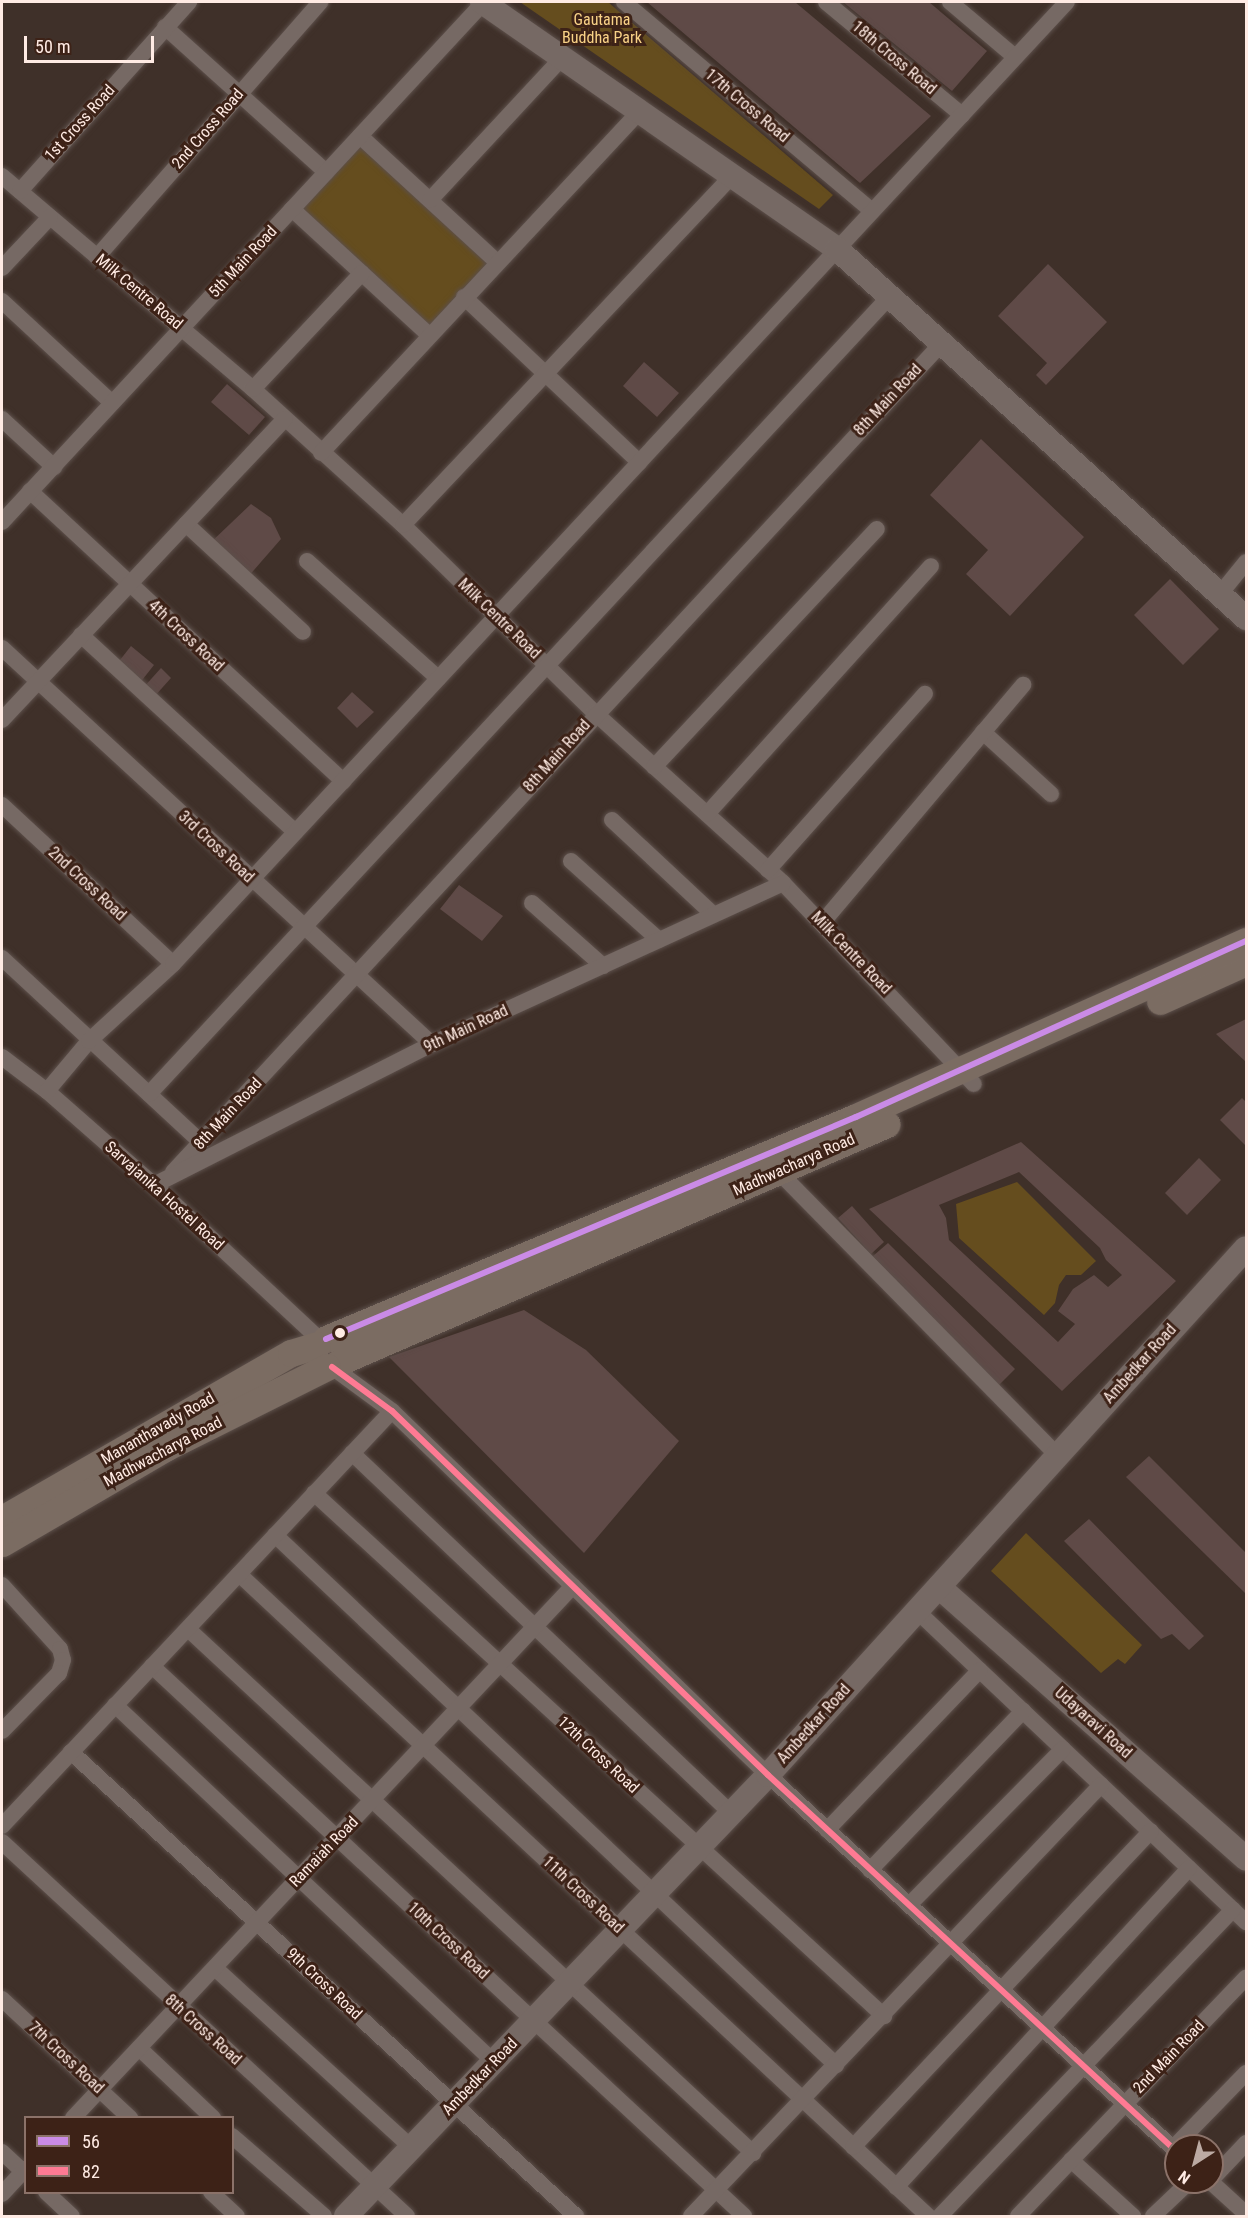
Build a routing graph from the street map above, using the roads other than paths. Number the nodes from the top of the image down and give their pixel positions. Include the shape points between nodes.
1 (189, 2) edge
2 (320, 2) edge
3 (483, 2) edge
4 (624, 2) edge
5 (826, 2) edge
6 (950, 2) edge
7 (1067, 2) edge
8 (165, 27) junction
9 (563, 57) junction
10 (1015, 57) junction
11 (238, 94) junction
12 (640, 111) junction
13 (962, 115) junction
14 (360, 136) junction
15 (326, 172) junction
16 (733, 175) junction
17 (2, 176) edge
18 (20, 191) junction
19 (430, 200) junction
20 (292, 209) junction
21 (871, 210) junction
22 (50, 217) junction
23 (837, 249) junction
24 (97, 257) junction
25 (497, 262) junction
26 (2, 268) edge
27 (362, 273) junction
28 (890, 296) junction
29 (464, 297) junction
30 (2, 301) edge
31 (181, 328) junction
32 (428, 334) junction
33 (943, 342) junction
34 (548, 373) junction
35 (253, 389) junction
36 (112, 403) junction
37 (2, 419) edge
38 (285, 419) junction
39 (321, 453) junction
40 (639, 462) junction
41 (54, 467) junction
42 (30, 491) junction
43 (2, 522) edge
44 (186, 524) junction
45 (403, 525) junction
46 (877, 529) dead end
47 (307, 561) dead end
48 (1246, 562) edge
49 (931, 566) dead end
50 (130, 584) junction
51 (1220, 594) junction
52 (496, 616) junction
53 (1246, 618) edge
54 (303, 632) dead end
55 (81, 635) junction
56 (2, 648) edge
57 (545, 664) junction
58 (438, 678) junction
59 (38, 681) junction
60 (1023, 685) dead end
61 (925, 694) dead end
62 (595, 713) junction
63 (2, 720) edge
64 (983, 732) junction
65 (654, 767) junction
66 (343, 781) junction
67 (1051, 794) dead end
68 (2, 805) edge
69 (707, 814) junction
70 (612, 820) dead end
71 (295, 832) junction
72 (571, 861) dead end
73 (768, 870) junction
74 (251, 879) junction
75 (783, 883) junction
76 (532, 903) dead end
77 (714, 915) junction
78 (822, 923) junction
79 (303, 927) junction
80 (659, 940) junction
81 (1246, 941) edge
82 (2, 958) edge
83 (1246, 962) edge
84 (173, 964) junction
85 (603, 966) junction
86 (356, 975) junction
87 (89, 1041) junction
88 (432, 1044) junction
89 (2, 1057) edge
90 (968, 1077) junction
91 (47, 1091) junction
92 (149, 1094) junction
93 (201, 1142) junction
94 (771, 1163) junction
95 (173, 1172) junction
96 (154, 1185) junction
97 (1246, 1248) edge
98 (327, 1353) junction
99 (392, 1411) junction
100 (352, 1453) junction
101 (1057, 1455) junction
102 (314, 1494) junction
103 (2, 1519) edge
104 (275, 1536) junction
105 (2, 1544) edge
106 (238, 1574) junction
107 (2, 1585) edge
108 (573, 1586) junction
109 (939, 1587) junction
110 (917, 1611) junction
111 (188, 1629) junction
112 (533, 1629) junction
113 (500, 1665) junction
114 (152, 1666) junction
115 (980, 1670) junction
116 (115, 1705) junction
117 (459, 1706) junction
118 (1023, 1711) junction
119 (2, 1731) edge
120 (423, 1746) junction
121 (1063, 1749) junction
122 (71, 1752) junction
123 (768, 1775) junction
124 (1101, 1785) junction
125 (375, 1799) junction
126 (731, 1813) junction
127 (2, 1826) edge
128 (827, 1830) junction
129 (1150, 1831) junction
130 (337, 1838) junction
131 (2, 1842) edge
132 (698, 1848) junction
133 (1246, 1859) edge
134 (1189, 1868) junction
135 (870, 1870) junction
136 (298, 1879) junction
137 (656, 1892) junction
138 (909, 1905) junction
139 (1233, 1909) junction
140 (1246, 1922) edge
141 (257, 1923) junction
142 (620, 1929) junction
143 (952, 1945) junction
144 (215, 1968) junction
145 (1246, 1977) edge
146 (571, 1981) junction
147 (1001, 1990) junction
148 (2, 1999) edge
149 (177, 2007) junction
150 (884, 2016) junction
151 (533, 2020) junction
152 (1040, 2027) junction
153 (139, 2048) junction
154 (494, 2062) junction
155 (1082, 2065) junction
156 (836, 2066) junction
157 (1246, 2073) edge
158 (100, 2090) junction
159 (803, 2100) junction
160 (454, 2104) junction
161 (1124, 2104) junction
162 (75, 2116) edge
163 (128, 2116) edge
164 (211, 2116) edge
165 (1188, 2134) edge
166 (234, 2138) edge
167 (1164, 2140) edge
168 (1246, 2144) edge
169 (853, 2146) junction
170 (412, 2148) junction
171 (2, 2152) edge
172 (753, 2152) junction
173 (1071, 2160) junction
174 (1224, 2167) edge
175 (24, 2170) edge
176 (24, 2172) edge
177 (375, 2187) junction
178 (896, 2187) junction
179 (716, 2191) junction
180 (1224, 2193) edge
181 (2, 2194) edge
182 (47, 2194) edge
183 (212, 2194) edge
184 (1177, 2194) edge
185 (1246, 2214) edge
186 (72, 2217) edge
187 (237, 2217) edge
188 (324, 2217) edge
189 (346, 2217) edge
190 (407, 2217) edge
191 (576, 2217) edge
192 (691, 2217) edge
193 (744, 2217) edge
194 (928, 2217) edge
195 (940, 2217) edge
196 (1018, 2217) edge
197 (1133, 2217) edge
198 (1153, 2217) edge

1 - 8 street, 1st Cross Road
2 - 11 street, 2nd Cross Road
3 - 9 street
3 - 14 street, 5th Main Road
4 - 21 street, 17th Cross Road
5 - 13 street, 18th Cross Road
6 - 10 street
7 - 10 street
8 - 11 street
8 - 18 street, 1st Cross Road
9 - 12 street
9 - 19 street
10 - 13 street
11 - 15 street
11 - 24 street, 2nd Cross Road
12 - 16 street
12 - 25 street
13 - 21 street
14 - 15 street, 5th Main Road
14 - 19 street
15 - 20 street, 5th Main Road
16 - 23 street
16 - 34 street
17 - 18 street, Milk Centre Road
18 - 22 street, Milk Centre Road
19 - 25 street
20 - 27 street
20 - 31 street, 5th Main Road
21 - 23 street
22 - 24 street, Milk Centre Road
22 - 26 street
23 - 28 street
23 - 40 street
24 - 31 street, Milk Centre Road
25 - 29 street
27 - 32 street
27 - 35 street
28 - 33 street
28 - 57 street
29 - 32 street
29 - 34 street
30 - 36 street
31 - 35 street, Milk Centre Road
31 - 36 street, 5th Main Road
32 - 39 street
33 - 51 street
33 - 62 street, 8th Main Road
34 - 40 street
34 - 45 street
35 - 38 street, Milk Centre Road
36 - 41 street, 5th Main Road
37 - 41 street
38 - 39 street, Milk Centre Road
38 - 44 street
39 - 45 street, Milk Centre Road
40 - 52 street
41 - 42 street, 5th Main Road
42 - 43 street, 5th Main Road
42 - 50 street, 4th Cross Road
44 - 50 street
44 - 54 street
45 - 52 street, Milk Centre Road
46 - 65 street
47 - 58 street
48 - 51 street
49 - 69 street
50 - 55 street
50 - 66 street, 4th Cross Road
51 - 53 street
52 - 57 street, Milk Centre Road
52 - 58 street
55 - 59 street
55 - 71 street
56 - 59 street, 3rd Cross Road
57 - 62 street, Milk Centre Road
57 - 79 street
58 - 66 street
59 - 63 street
59 - 74 street, 3rd Cross Road
60 - 64 street
61 - 73 street
62 - 65 street, Milk Centre Road
62 - 86 street, 8th Main Road
64 - 67 street
64 - 78 street
65 - 69 street, Milk Centre Road
66 - 71 street
68 - 84 street, 2nd Cross Road
69 - 73 street, Milk Centre Road
70 - 77 street
71 - 74 street
72 - 80 street
73 - 75 street, Milk Centre Road
74 - 79 street, 3rd Cross Road
74 - 84 street
75 - 77 street, 9th Main Road
75 - 78 street, Milk Centre Road
76 - 85 street
77 - 80 street, 9th Main Road
78 - 90 street, Milk Centre Road
79 - 86 street, 3rd Cross Road
79 - 92 street
80 - 85 street, 9th Main Road
81 - 90 main road, Mananthavady Road
82 - 87 street
83 - 90 main road
84 - 87 street
85 - 88 street, 9th Main Road
86 - 88 street, 3rd Cross Road
86 - 93 street, 8th Main Road
87 - 91 street
87 - 92 street
88 - 95 street, 9th Main Road
89 - 91 street, Sarvajanika Hostel Road
90 - 94 main road, Mananthavady Road
91 - 96 street, Sarvajanika Hostel Road
92 - 93 street
93 - 95 street, 8th Main Road
94 - 98 main road, Mananthavady Road
94 - 101 street
95 - 96 street, 9th Main Road
96 - 98 street, Sarvajanika Hostel Road
97 - 101 street, Ambedkar Road
98 - 99 street, Sarvajanika Hostel Road
98 - 103 main road, Mananthavady Road via 291,1353
98 - 105 main road, Madhwacharya Road
99 - 100 street
99 - 108 street, Sarvajanika Hostel Road
100 - 102 street
100 - 112 street
101 - 109 street, Ambedkar Road
102 - 104 street
102 - 113 street, 12th Cross Road
104 - 106 street
104 - 117 street
106 - 111 street
106 - 120 street, 11th Cross Road
107 - 119 street via 60,1649 63,1659 59,1672
108 - 112 street, Ramaiah Road
108 - 123 street, Sarvajanika Hostel Road
109 - 110 street, Ambedkar Road
109 - 133 street, Udayaravi Road
110 - 115 street
110 - 123 street, Ambedkar Road
111 - 114 street
111 - 125 street
112 - 113 street, Ramaiah Road
112 - 126 street
113 - 117 street, Ramaiah Road
113 - 132 street, 12th Cross Road
114 - 116 street
114 - 130 street, 10th Cross Road
115 - 118 street
115 - 128 street
116 - 122 street
116 - 136 street
117 - 120 street, Ramaiah Road
117 - 137 street
118 - 121 street
118 - 135 street
120 - 125 street, Ramaiah Road
120 - 142 street, 11th Cross Road
121 - 124 street
121 - 138 street
122 - 127 street
122 - 141 street, 9th Cross Road
123 - 126 street, Ambedkar Road
123 - 128 street, Sarvajanika Hostel Road
124 - 129 street
124 - 143 street
125 - 130 street, Ramaiah Road
125 - 146 street
126 - 132 street, Ambedkar Road
128 - 135 street, Sarvajanika Hostel Road
129 - 134 street
129 - 147 street
130 - 136 street, Ramaiah Road
130 - 151 street, 10th Cross Road
131 - 149 street, 8th Cross Road
132 - 137 street, Ambedkar Road
132 - 150 street, 12th Cross Road
134 - 139 street
134 - 152 street
135 - 138 street, Sarvajanika Hostel Road
136 - 141 street, Ramaiah Road
136 - 154 street
137 - 142 street, Ambedkar Road
137 - 156 street
138 - 143 street, Sarvajanika Hostel Road
139 - 140 street
139 - 155 street
141 - 144 street, Ramaiah Road
141 - 160 street, 9th Cross Road
142 - 146 street, Ambedkar Road
142 - 159 street, 11th Cross Road
143 - 147 street, Sarvajanika Hostel Road
143 - 150 street
144 - 149 street, Ramaiah Road
144 - 170 street
145 - 161 street, 2nd Main Road
146 - 151 street, Ambedkar Road
146 - 172 street
147 - 152 street, Sarvajanika Hostel Road
147 - 169 street
148 - 158 street, 7th Cross Road
149 - 153 street, Ramaiah Road
149 - 177 street, 8th Cross Road
150 - 156 street
151 - 154 street, Ambedkar Road
151 - 179 street, 10th Cross Road
152 - 155 street, Sarvajanika Hostel Road
152 - 178 street
153 - 158 street, Ramaiah Road
153 - 164 street
154 - 160 street, Ambedkar Road
155 - 161 street, Sarvajanika Hostel Road
155 - 195 street
156 - 159 street
157 - 165 street
158 - 162 street, Ramaiah Road
158 - 163 street, 7th Cross Road
159 - 169 street, 11th Cross Road
159 - 172 street
160 - 170 street, Ambedkar Road
160 - 191 street, 9th Cross Road
161 - 167 street, Sarvajanika Hostel Road
161 - 173 street, 2nd Main Road
166 - 188 street
168 - 174 street
169 - 178 street, 11th Cross Road
170 - 177 street, Ambedkar Road
171 - 175 street
172 - 179 street
173 - 196 street, 2nd Main Road
173 - 197 street
176 - 181 street
177 - 189 street, Ambedkar Road
177 - 190 street, 8th Cross Road
178 - 194 street, 11th Cross Road
179 - 192 street
179 - 193 street, 10th Cross Road
180 - 185 street
182 - 186 street
183 - 187 street
184 - 198 street

